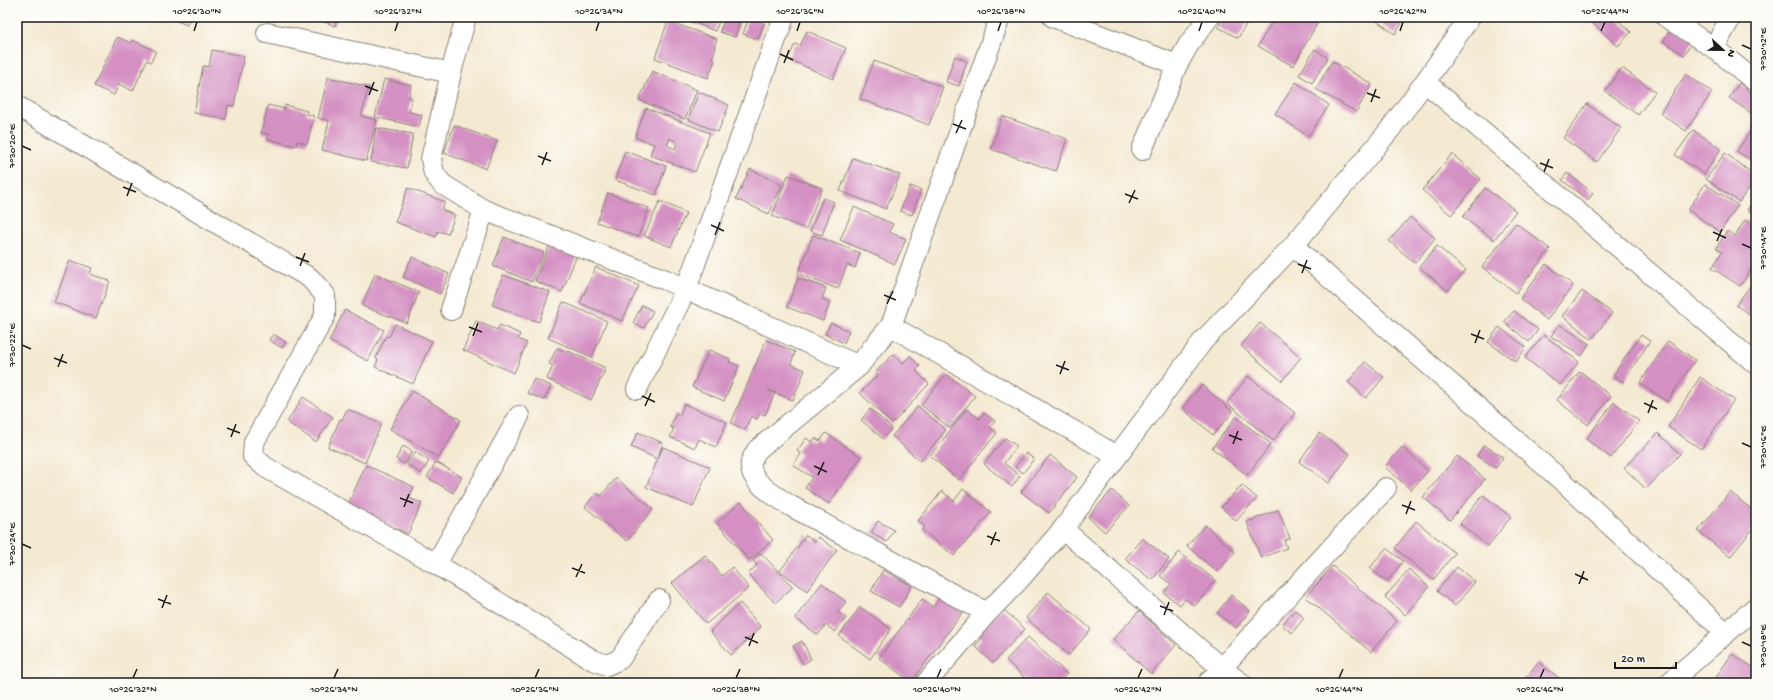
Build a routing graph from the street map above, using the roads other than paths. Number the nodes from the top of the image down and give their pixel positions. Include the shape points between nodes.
1 (466, 17) edge
2 (784, 17) edge
3 (1000, 17) edge
4 (1052, 17) edge
5 (1209, 17) edge
6 (1470, 17) edge
7 (1666, 17) edge
8 (1730, 17) edge
9 (267, 33) dead end
10 (1714, 48) junction
11 (1177, 65) junction
12 (451, 73) junction
13 (1426, 82) junction
14 (1756, 82) edge
15 (17, 106) edge
16 (1142, 150) dead end
17 (484, 210) junction
18 (1292, 246) junction
19 (686, 289) junction
20 (450, 310) dead end
21 (891, 326) junction
22 (1756, 364) edge
23 (859, 366) junction
24 (637, 389) dead end
25 (519, 416) dead end
26 (1117, 456) junction
27 (1386, 488) dead end
28 (1063, 529) junction
29 (436, 564) junction
30 (659, 600) dead end
31 (1756, 607) edge
32 (987, 613) junction
33 (1726, 633) junction
34 (1221, 668) junction
35 (926, 683) edge
36 (1208, 683) edge
37 (1241, 683) edge
38 (1668, 683) edge

1 - 12 street
2 - 19 street
3 - 21 street
4 - 11 street
5 - 11 street
6 - 13 street
7 - 10 street
8 - 10 street
9 - 12 street
10 - 14 street
11 - 16 street
12 - 17 street via 431,159 434,173 442,184
13 - 18 street via 1388,132
13 - 22 street
15 - 29 street via 310,278 325,295 325,316 254,442 253,456 265,467
17 - 19 street
17 - 20 street
18 - 26 street via 1203,341
18 - 33 street via 1568,486
19 - 23 street
19 - 24 street
21 - 23 street
21 - 26 street
23 - 32 street via 757,450 751,461 752,473 760,484 789,505
25 - 29 street
26 - 28 street
27 - 34 street
28 - 32 street
28 - 34 street
29 - 30 street via 593,660 606,665 620,659
31 - 33 street
32 - 35 street
33 - 38 street
34 - 36 street
34 - 37 street

